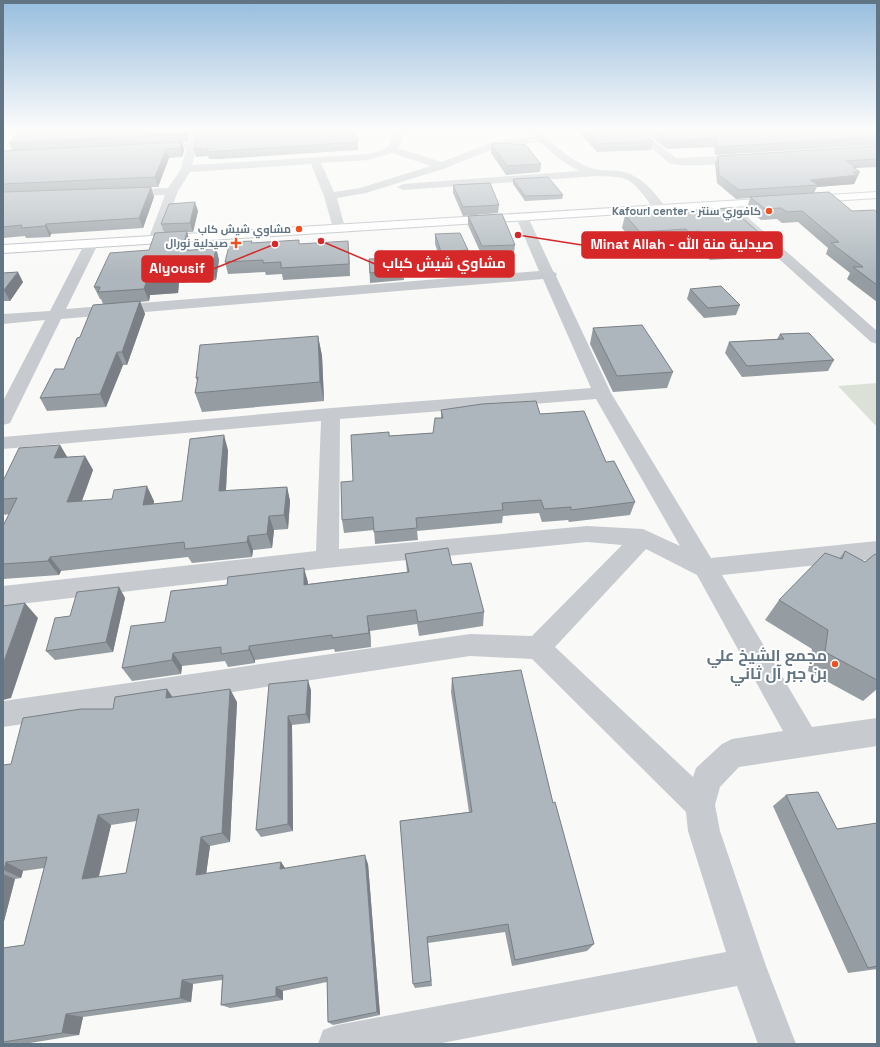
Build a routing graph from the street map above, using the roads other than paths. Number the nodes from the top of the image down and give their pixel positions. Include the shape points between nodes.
1 (180, 179) edge
2 (323, 179) edge
3 (399, 179) edge
4 (515, 179) edge
5 (632, 179) edge
6 (362, 190) junction
7 (172, 191) junction
8 (111, 193) edge
9 (877, 195) edge
10 (330, 196) junction
11 (725, 204) junction
12 (660, 208) junction
13 (522, 217) junction
14 (339, 228) junction
15 (154, 240) junction
16 (91, 244) junction
17 (3, 249) edge
18 (550, 274) junction
19 (55, 315) junction
20 (3, 319) edge
21 (877, 324) edge
22 (861, 326) junction
23 (877, 340) edge
24 (602, 393) junction
25 (331, 414) junction
26 (3, 419) edge
27 (3, 443) edge
28 (643, 538) junction
29 (877, 550) edge
30 (327, 559) junction
31 (705, 568) junction
32 (3, 596) edge
33 (538, 648) junction
34 (3, 714) edge
35 (877, 732) edge
36 (806, 742) junction
37 (700, 805) junction
38 (748, 966) junction
39 (337, 1044) edge
40 (777, 1044) edge

1 - 7 street
2 - 10 street
3 - 6 street
4 - 6 street
5 - 12 street
6 - 10 street
7 - 8 street
7 - 15 street
9 - 11 street
10 - 14 street
11 - 12 street
11 - 22 street
12 - 13 street
13 - 14 street
13 - 18 street
14 - 15 street
15 - 16 street
16 - 17 street
16 - 19 street
18 - 19 street
18 - 24 street
19 - 20 street
19 - 26 street
21 - 22 street
22 - 23 street
24 - 25 street
24 - 31 street
25 - 27 street
25 - 30 street
28 - 30 street via 587,534
28 - 31 street
28 - 33 street
29 - 31 street
30 - 32 street
31 - 36 street
33 - 34 street via 470,645
33 - 37 street
35 - 36 street
36 - 37 street via 732,754 707,778
37 - 38 street via 704,831
38 - 39 street
38 - 40 street

